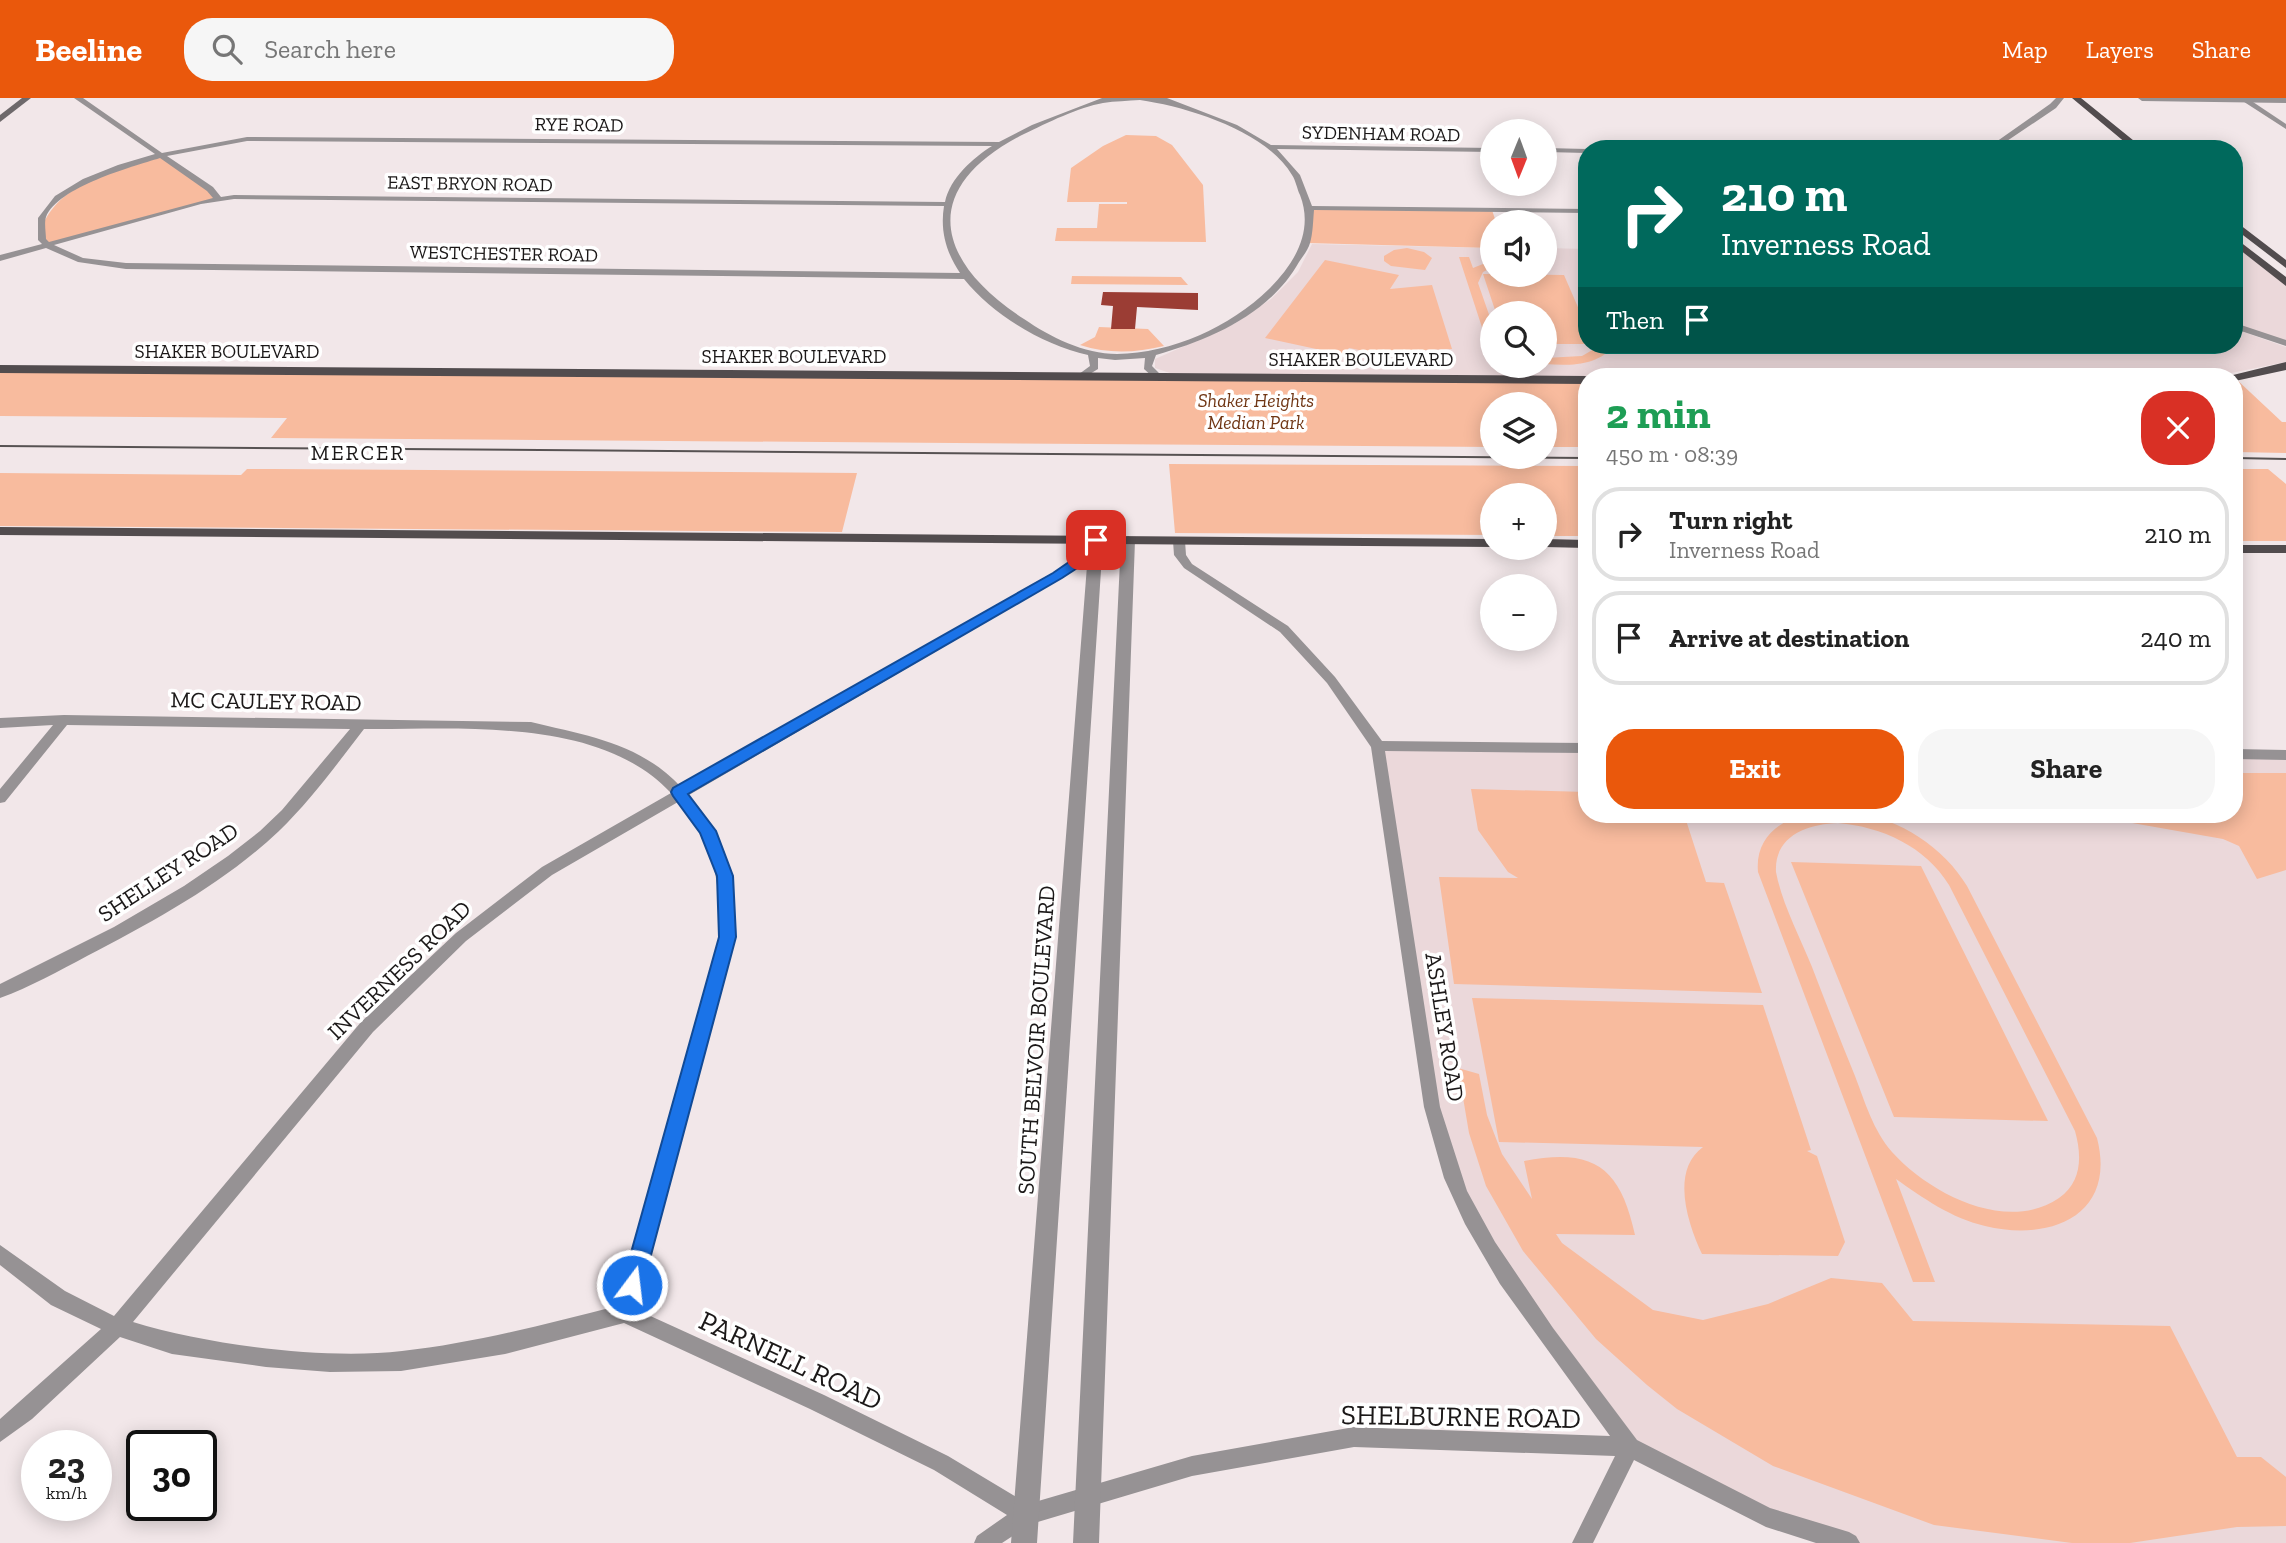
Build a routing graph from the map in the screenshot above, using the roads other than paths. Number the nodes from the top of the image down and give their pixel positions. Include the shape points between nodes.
1 (27, 98) edge
2 (78, 98) edge
3 (1140, 98) edge
4 (1160, 98) edge
5 (2060, 98) edge
6 (2076, 98) edge
7 (2142, 98) edge
8 (1105, 99) edge
9 (2243, 99) edge
10 (2286, 100) edge
11 (1171, 102) junction
12 (0, 119) edge
13 (2286, 127) edge
14 (2003, 140) edge
15 (2111, 140) edge
16 (2129, 140) edge
17 (999, 144) junction
18 (1268, 147) junction
19 (1480, 149) edge
20 (1558, 150) edge
21 (1578, 150) edge
22 (160, 154) junction
23 (218, 198) junction
24 (948, 204) junction
25 (1310, 208) junction
26 (1578, 211) edge
27 (2243, 230) edge
28 (47, 245) junction
29 (2243, 248) edge
30 (0, 258) edge
31 (2286, 265) edge
32 (965, 276) junction
33 (2286, 283) edge
34 (2243, 329) edge
35 (2286, 343) edge
36 (1092, 354) junction
37 (1151, 355) junction
38 (2286, 366) edge
39 (0, 369) edge
40 (2243, 375) edge
41 (1080, 377) junction
42 (1158, 377) junction
43 (1578, 380) edge
44 (0, 531) edge
45 (1096, 540) junction
46 (1128, 540) junction
47 (1180, 541) junction
48 (1480, 543) edge
49 (1557, 543) edge
50 (1578, 544) edge
51 (2243, 549) edge
52 (2286, 550) edge
53 (1093, 577) junction
54 (1125, 578) junction
55 (64, 720) junction
56 (0, 723) edge
57 (362, 723) junction
58 (1378, 746) junction
59 (1578, 748) edge
60 (2243, 754) edge
61 (2286, 755) edge
62 (678, 792) junction
63 (0, 798) edge
64 (0, 991) edge
65 (0, 1254) edge
66 (624, 1314) junction
67 (117, 1327) junction
68 (0, 1432) edge
69 (1630, 1447) junction
70 (1088, 1497) junction
71 (1026, 1515) junction
72 (985, 1543) edge
73 (1024, 1543) edge
74 (1086, 1543) edge
75 (1583, 1543) edge
76 (1849, 1543) edge

1 - 12 main road
2 - 22 street
3 - 8 street
3 - 11 street
4 - 11 street
5 - 14 street
5 - 15 main road
6 - 16 main road
7 - 9 street
8 - 17 street via 1055,116
9 - 10 street
9 - 13 street
11 - 18 street via 1214,117
17 - 22 street, RYE ROAD via 272,137
17 - 24 street via 969,170
18 - 19 street, SYDENHAM ROAD
18 - 25 street via 1295,174
20 - 21 street
22 - 23 street
22 - 28 street, RYE ROAD via 110,171 60,199 41,227 40,236
23 - 24 street, EAST BRYON ROAD
23 - 28 street, EAST BRYON ROAD
24 - 32 street via 948,241
25 - 26 street
25 - 37 street via 1307,243 1284,281 1230,322
27 - 31 main road
28 - 30 street, EAST BRYON ROAD
28 - 32 street, WESTCHESTER ROAD via 70,257 126,266
29 - 33 main road
32 - 36 street via 1016,319
34 - 35 street
36 - 37 street via 1119,358
36 - 41 street via 1095,367
37 - 42 street via 1147,367
38 - 40 main road
39 - 41 main road, SHAKER BOULEVARD
41 - 42 main road, SHAKER BOULEVARD
42 - 43 main road, SHAKER BOULEVARD
44 - 45 main road
45 - 46 main road
45 - 53 street, SOUTH BELVOIR BOULEVARD
45 - 62 street, INVERNESS ROAD via 1084,558 1058,575
46 - 47 main road
46 - 54 street
47 - 48 main road
47 - 58 street, ASHLEY ROAD via 1180,555 1188,566 1258,610 1304,649
49 - 50 main road
51 - 52 main road
53 - 54 street via 1110,570
53 - 71 street, SOUTH BELVOIR BOULEVARD
54 - 70 street
55 - 56 street, MC CAULEY ROAD
55 - 57 street, MC CAULEY ROAD
55 - 63 street
57 - 62 street, MC CAULEY ROAD via 531,727 598,742 641,760
57 - 64 street, SHELLEY ROAD via 273,827 220,870 72,959
58 - 59 street
58 - 69 street, ASHLEY ROAD via 1432,1107 1446,1158 1470,1217 1532,1314
60 - 61 street
62 - 66 street, MC CAULEY ROAD via 708,831 725,876 727,937
62 - 67 street, INVERNESS ROAD via 547,871 461,937 367,1027
65 - 67 street via 58,1298
66 - 67 street via 505,1345 401,1361 266,1357 172,1344
66 - 71 street, PARNELL ROAD via 941,1463
67 - 68 street, INVERNESS ROAD
69 - 70 street, SHELBURNE ROAD via 1354,1437 1192,1466
69 - 75 street
69 - 76 street, SHELBURNE ROAD via 1766,1517
70 - 71 street, SHELBURNE ROAD
70 - 74 street
71 - 72 street, SHELBURNE ROAD
71 - 73 street, SOUTH BELVOIR BOULEVARD

